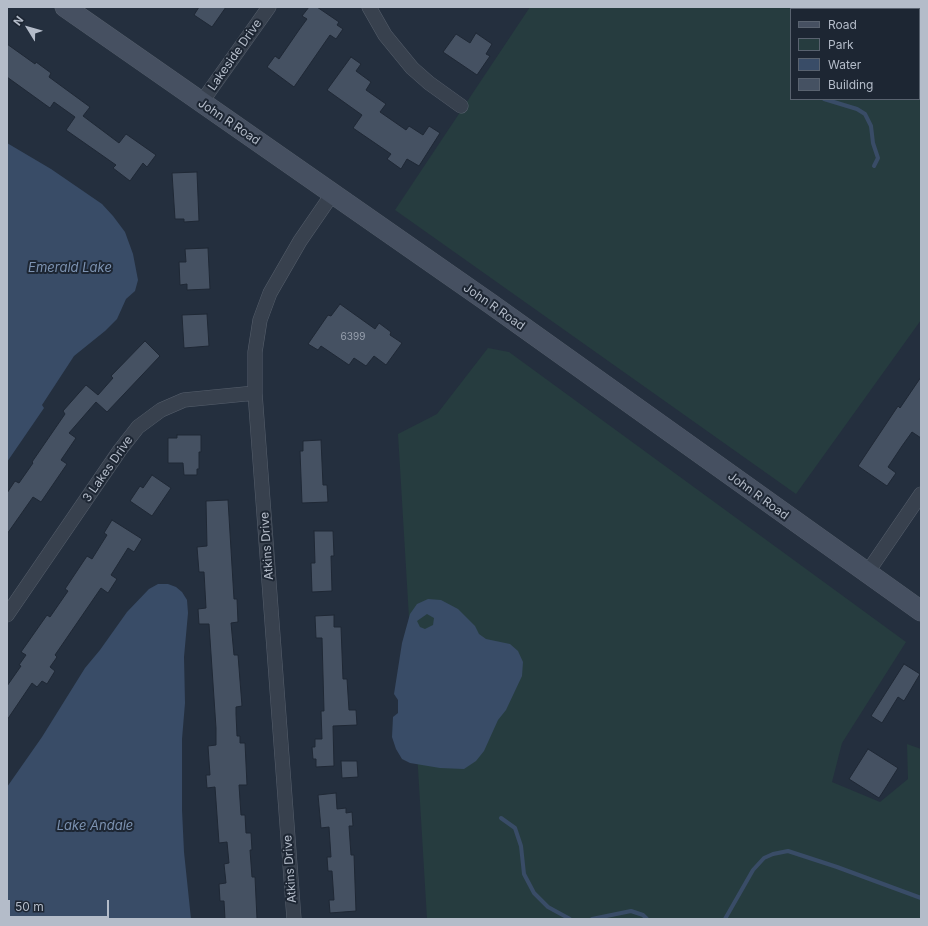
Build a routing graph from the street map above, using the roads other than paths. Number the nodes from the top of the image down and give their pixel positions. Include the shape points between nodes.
1 (65, 7) edge
2 (269, 7) edge
3 (369, 7) edge
4 (201, 103) junction
5 (461, 106) dead end
6 (333, 193) junction
7 (255, 393) junction
8 (921, 494) edge
9 (867, 573) junction
10 (921, 611) edge
11 (7, 616) edge
12 (294, 919) edge

1 - 4 main road, John R Road
2 - 4 street, Lakeside Drive
3 - 5 street via 385,35 412,68
4 - 6 main road, John R Road
6 - 7 street, Atkins Drive via 286,264 264,307 255,352
6 - 9 main road, John R Road
7 - 11 street, 3 Lakes Drive via 184,400 160,410 138,427
7 - 12 street, Atkins Drive
8 - 9 street
9 - 10 main road, John R Road

